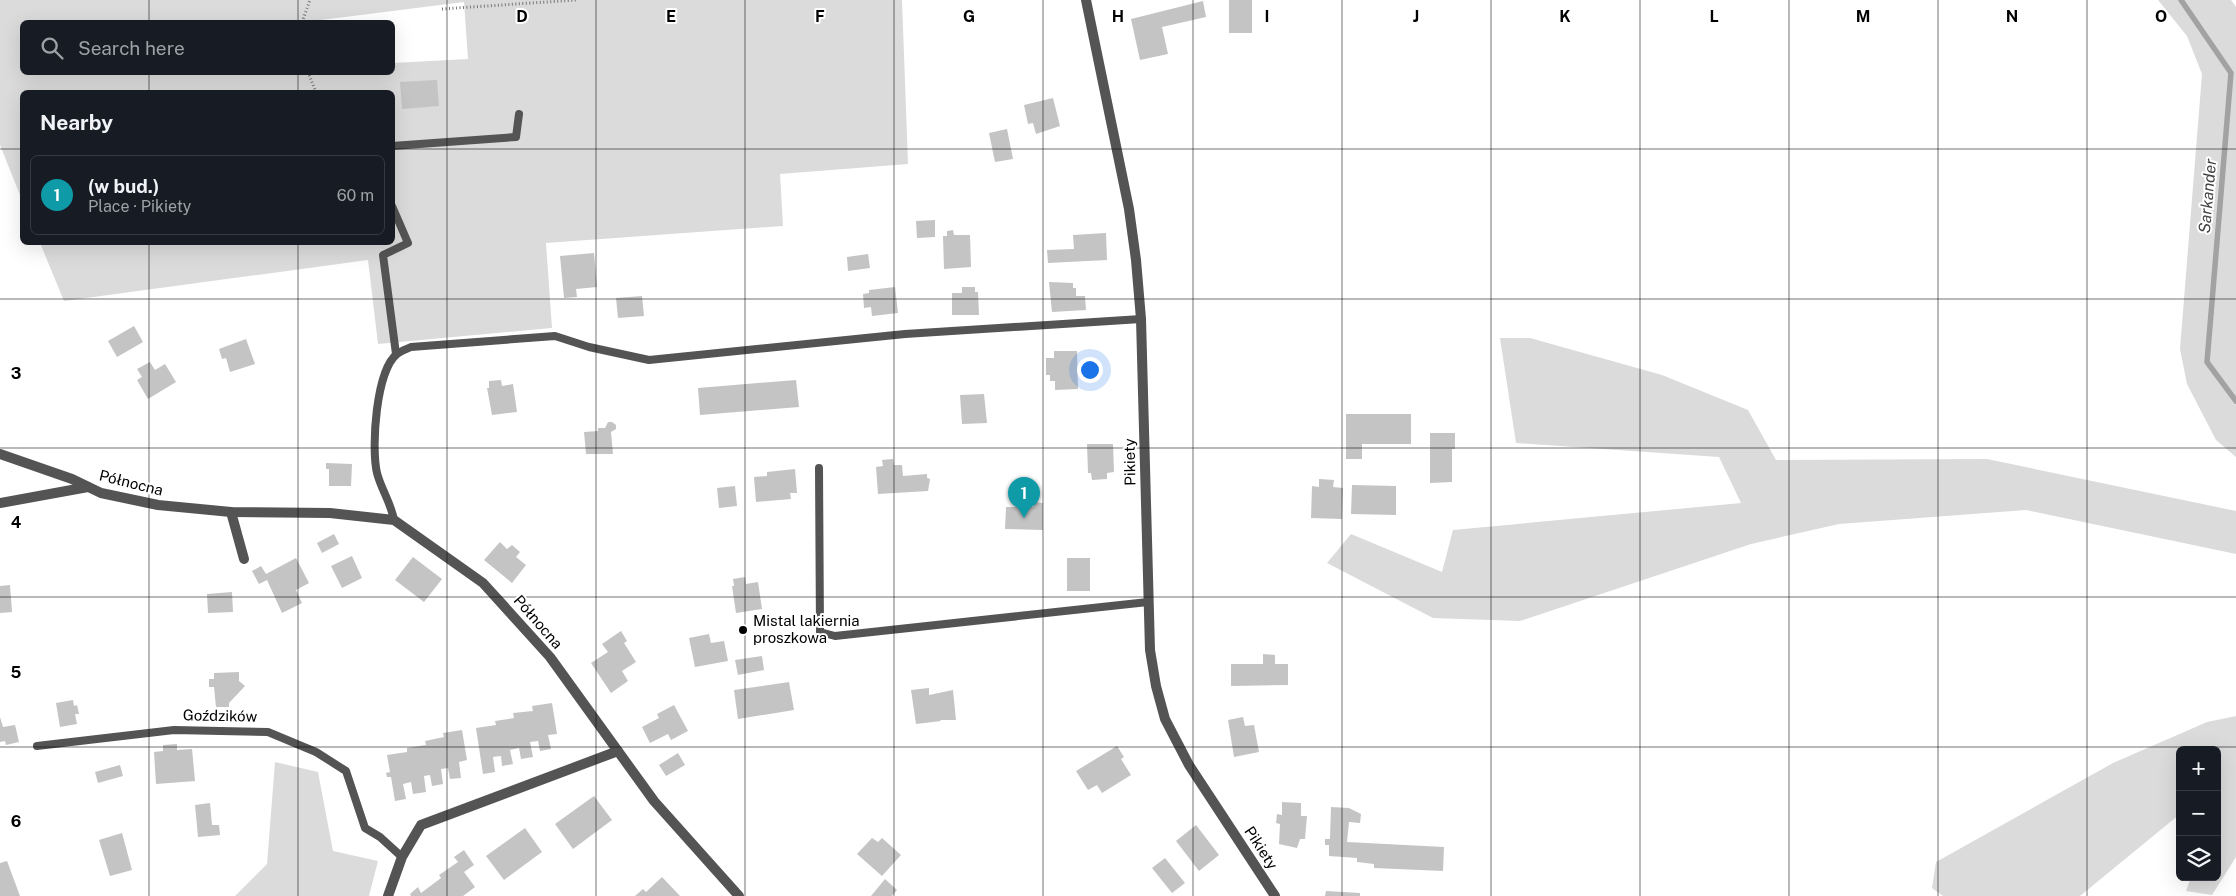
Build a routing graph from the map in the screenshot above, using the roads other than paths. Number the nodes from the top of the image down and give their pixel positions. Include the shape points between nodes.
1 (1086, 0) edge
2 (519, 114) dead end
3 (395, 146) edge
4 (395, 213) edge
5 (1141, 319) junction
6 (396, 354) junction
7 (0, 454) edge
8 (819, 468) dead end
9 (88, 488) junction
10 (0, 503) edge
11 (231, 512) junction
12 (394, 520) junction
13 (244, 559) dead end
14 (1148, 602) junction
15 (37, 746) dead end
16 (618, 751) junction
17 (402, 857) junction
18 (388, 896) edge
19 (738, 896) edge
20 (1275, 896) edge

1 - 5 street, Pikiety via 1129,209
2 - 3 lane via 516,137
4 - 6 lane via 408,243 383,255
5 - 6 lane via 905,334 649,360 555,336 411,347
5 - 14 street, Pikiety
6 - 12 lane via 386,370 374,445 377,473 392,507
7 - 9 street, Północna
8 - 14 lane via 820,632 835,636
9 - 10 street
9 - 11 street, Północna via 158,506
11 - 12 street, Północna via 330,514
11 - 13 street
12 - 16 street, Północna via 483,583 550,657
14 - 20 street, Pikiety via 1150,650 1165,719 1189,765
15 - 17 lane, Goździków via 174,730 268,732 316,752 346,771 365,828
16 - 17 street via 421,826
16 - 19 street, Północna via 654,801
17 - 18 street

